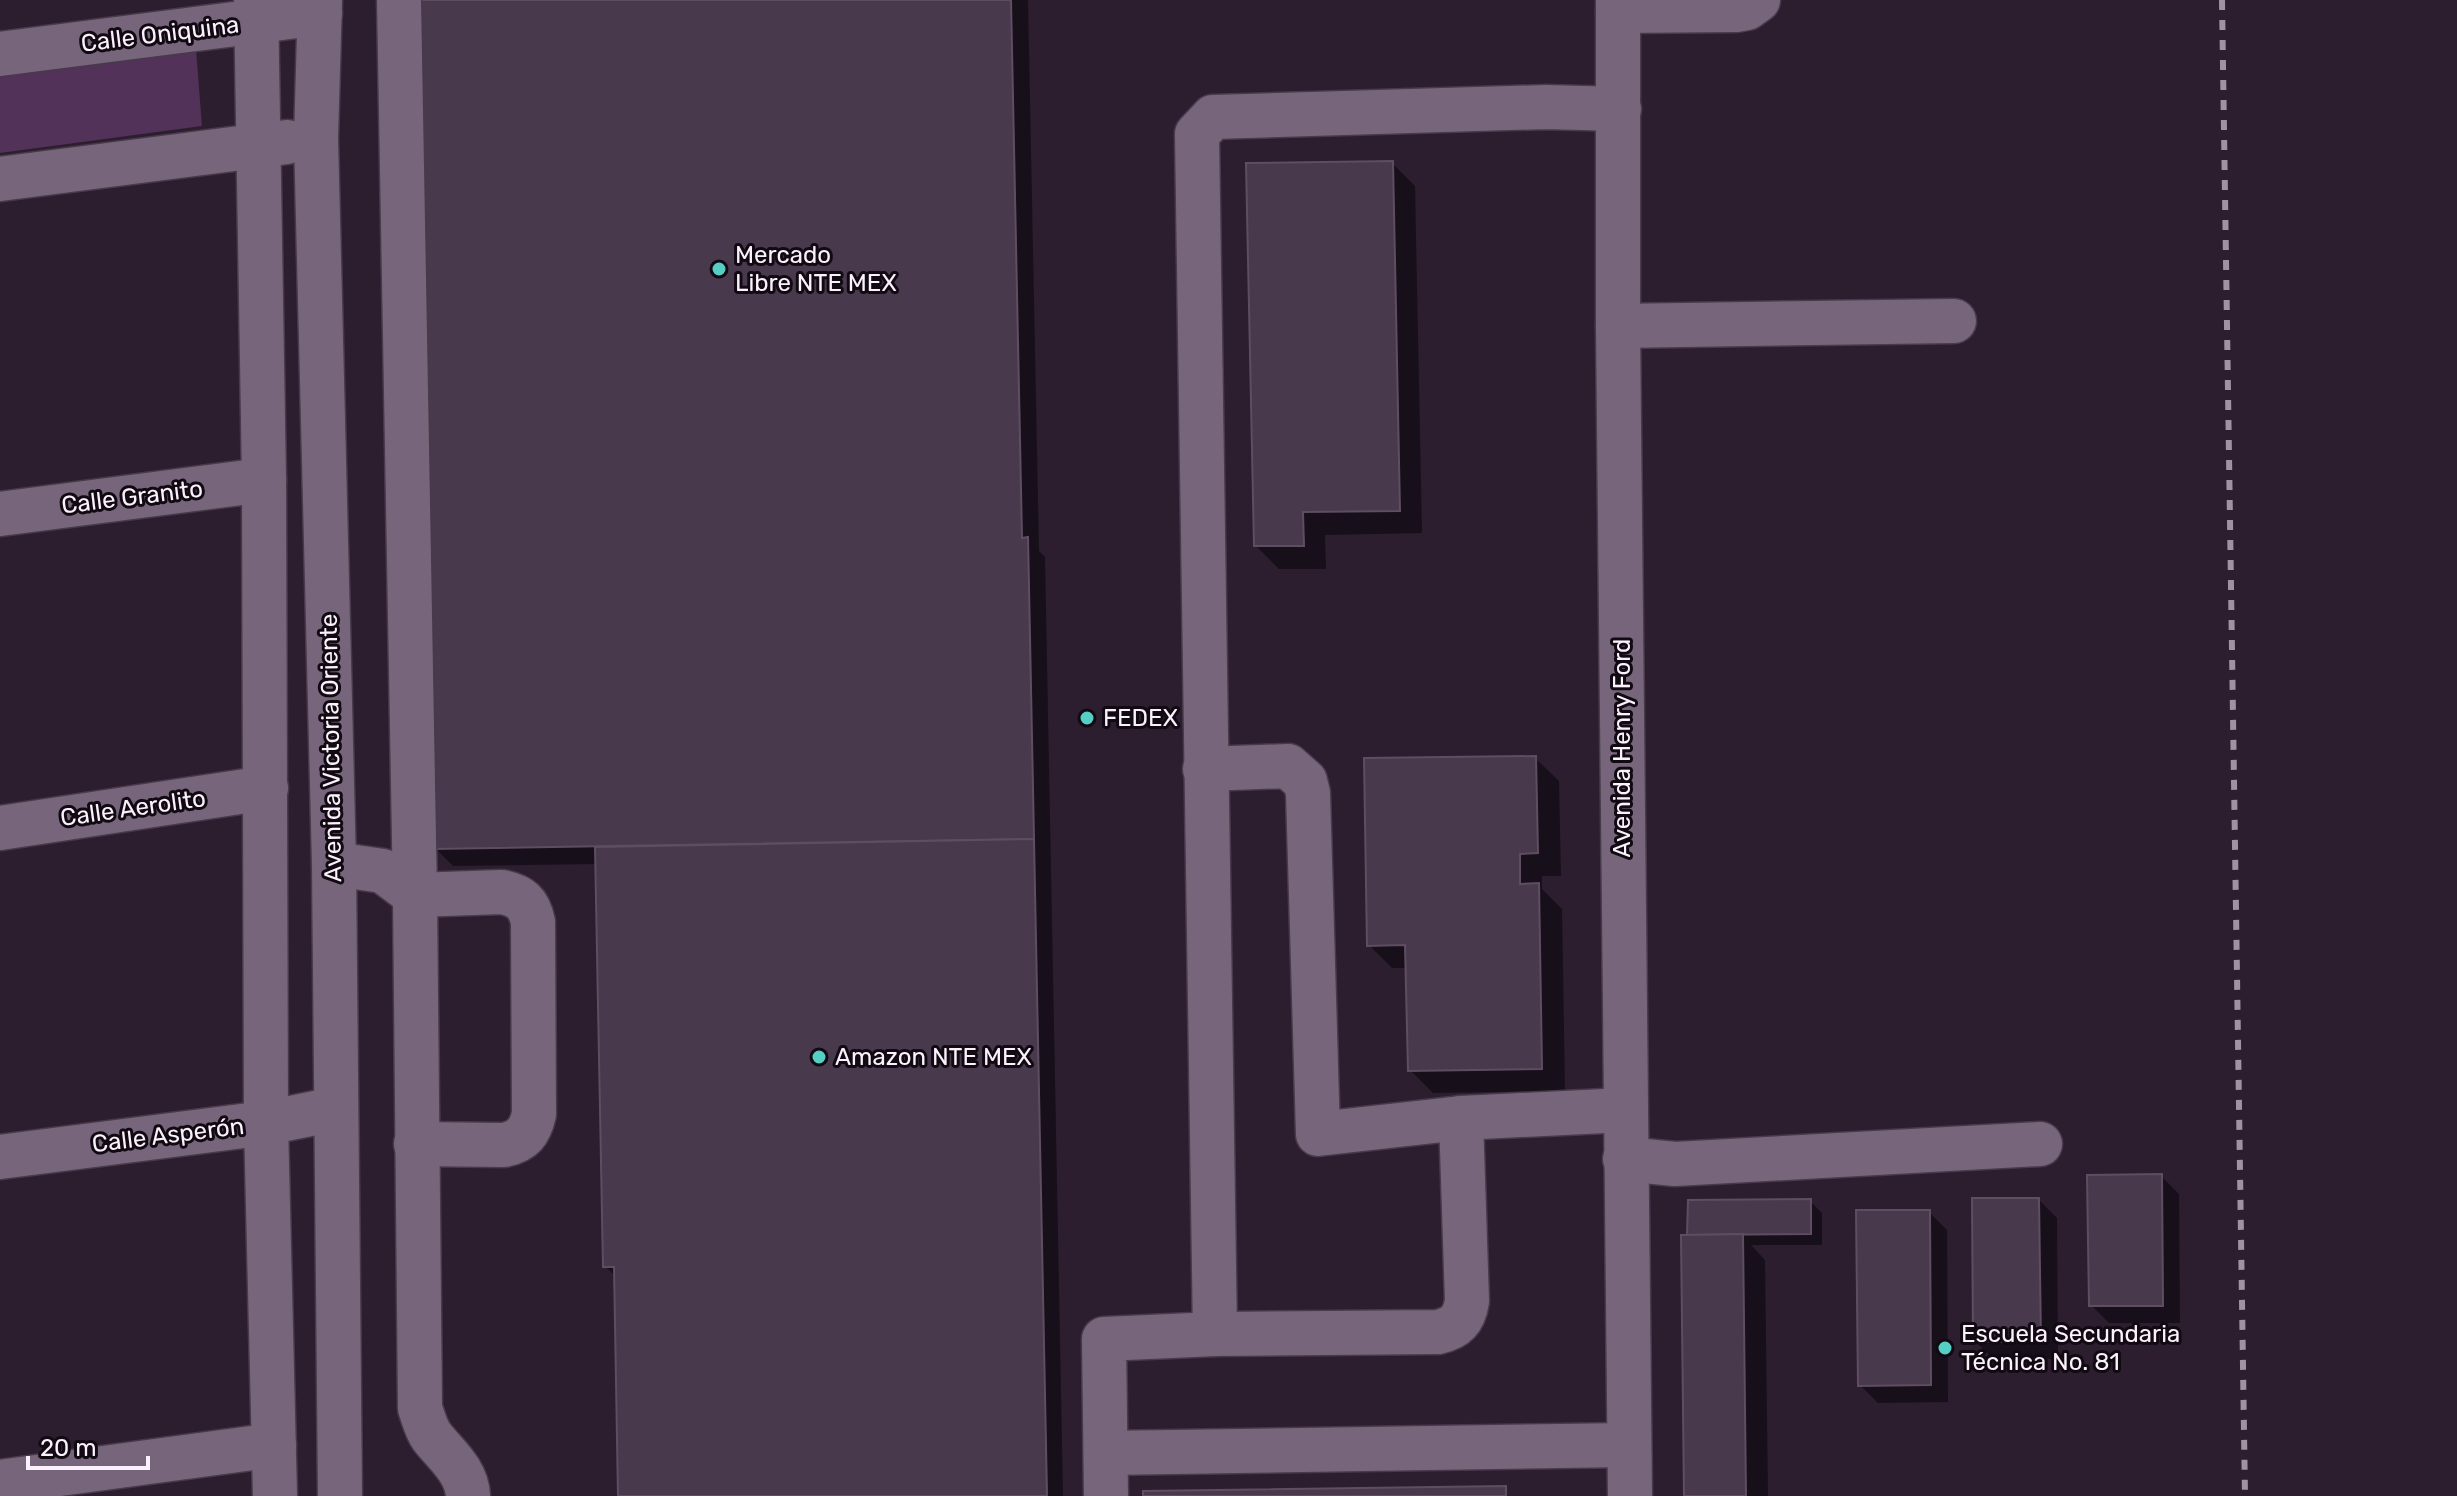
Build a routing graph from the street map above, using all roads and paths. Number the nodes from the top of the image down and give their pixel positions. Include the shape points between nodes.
1 (399, 0) edge
2 (1758, 0) edge
3 (1618, 6) edge
4 (320, 7) edge
5 (257, 11) edge
6 (0, 54) edge
7 (1619, 109) junction
8 (316, 138) junction
9 (257, 146) junction
10 (0, 179) edge
11 (1954, 321) dead end
12 (1618, 326) junction
13 (264, 480) junction
14 (0, 514) edge
15 (1205, 769) junction
16 (266, 788) junction
17 (0, 828) edge
18 (334, 864) junction
19 (415, 895) junction
20 (335, 1109) junction
21 (1625, 1110) junction
22 (1461, 1118) junction
23 (266, 1123) junction
24 (416, 1144) junction
25 (2040, 1144) dead end
26 (0, 1157) edge
27 (1625, 1159) junction
28 (1215, 1334) junction
29 (274, 1445) junction
30 (1629, 1445) junction
31 (1106, 1453) junction
32 (0, 1482) edge
33 (275, 1496) edge
34 (340, 1496) edge
35 (468, 1496) edge
36 (1106, 1496) edge
37 (1630, 1496) edge

1 - 19 street
2 - 3 street via 1736,10
3 - 7 street, Avenida Henry Ford
4 - 5 street, Calle Oniquina
4 - 8 street, Avenida Victoria Oriente
5 - 6 street, Calle Oniquina
5 - 9 street
7 - 12 street, Avenida Henry Ford
7 - 15 street via 1213,117 1197,134
8 - 9 street
8 - 18 street, Avenida Victoria Oriente
9 - 10 street
9 - 13 street
11 - 12 street
12 - 21 street, Avenida Henry Ford
13 - 14 street, Calle Granito
13 - 16 street
15 - 22 street via 1288,766 1305,781 1318,1134
15 - 28 street
16 - 17 street, Calle Aerolito
16 - 23 street
18 - 19 street via 383,871
18 - 20 street, Avenida Victoria Oriente
19 - 24 street
19 - 24 street via 502,892 531,910 534,1099 532,1126 516,1142
20 - 23 street, Calle Asperón
20 - 34 street, Avenida Victoria Oriente
21 - 22 street
21 - 27 street, Avenida Henry Ford
22 - 28 street via 1467,1301 1459,1323 1438,1332
23 - 26 street, Calle Asperón
23 - 29 street
24 - 35 street via 420,1408 429,1435 468,1485
25 - 27 street via 1675,1164
27 - 30 street, Avenida Henry Ford
28 - 31 street via 1104,1339
29 - 32 street
29 - 33 street
30 - 31 street
30 - 37 street, Avenida Henry Ford
31 - 36 street

